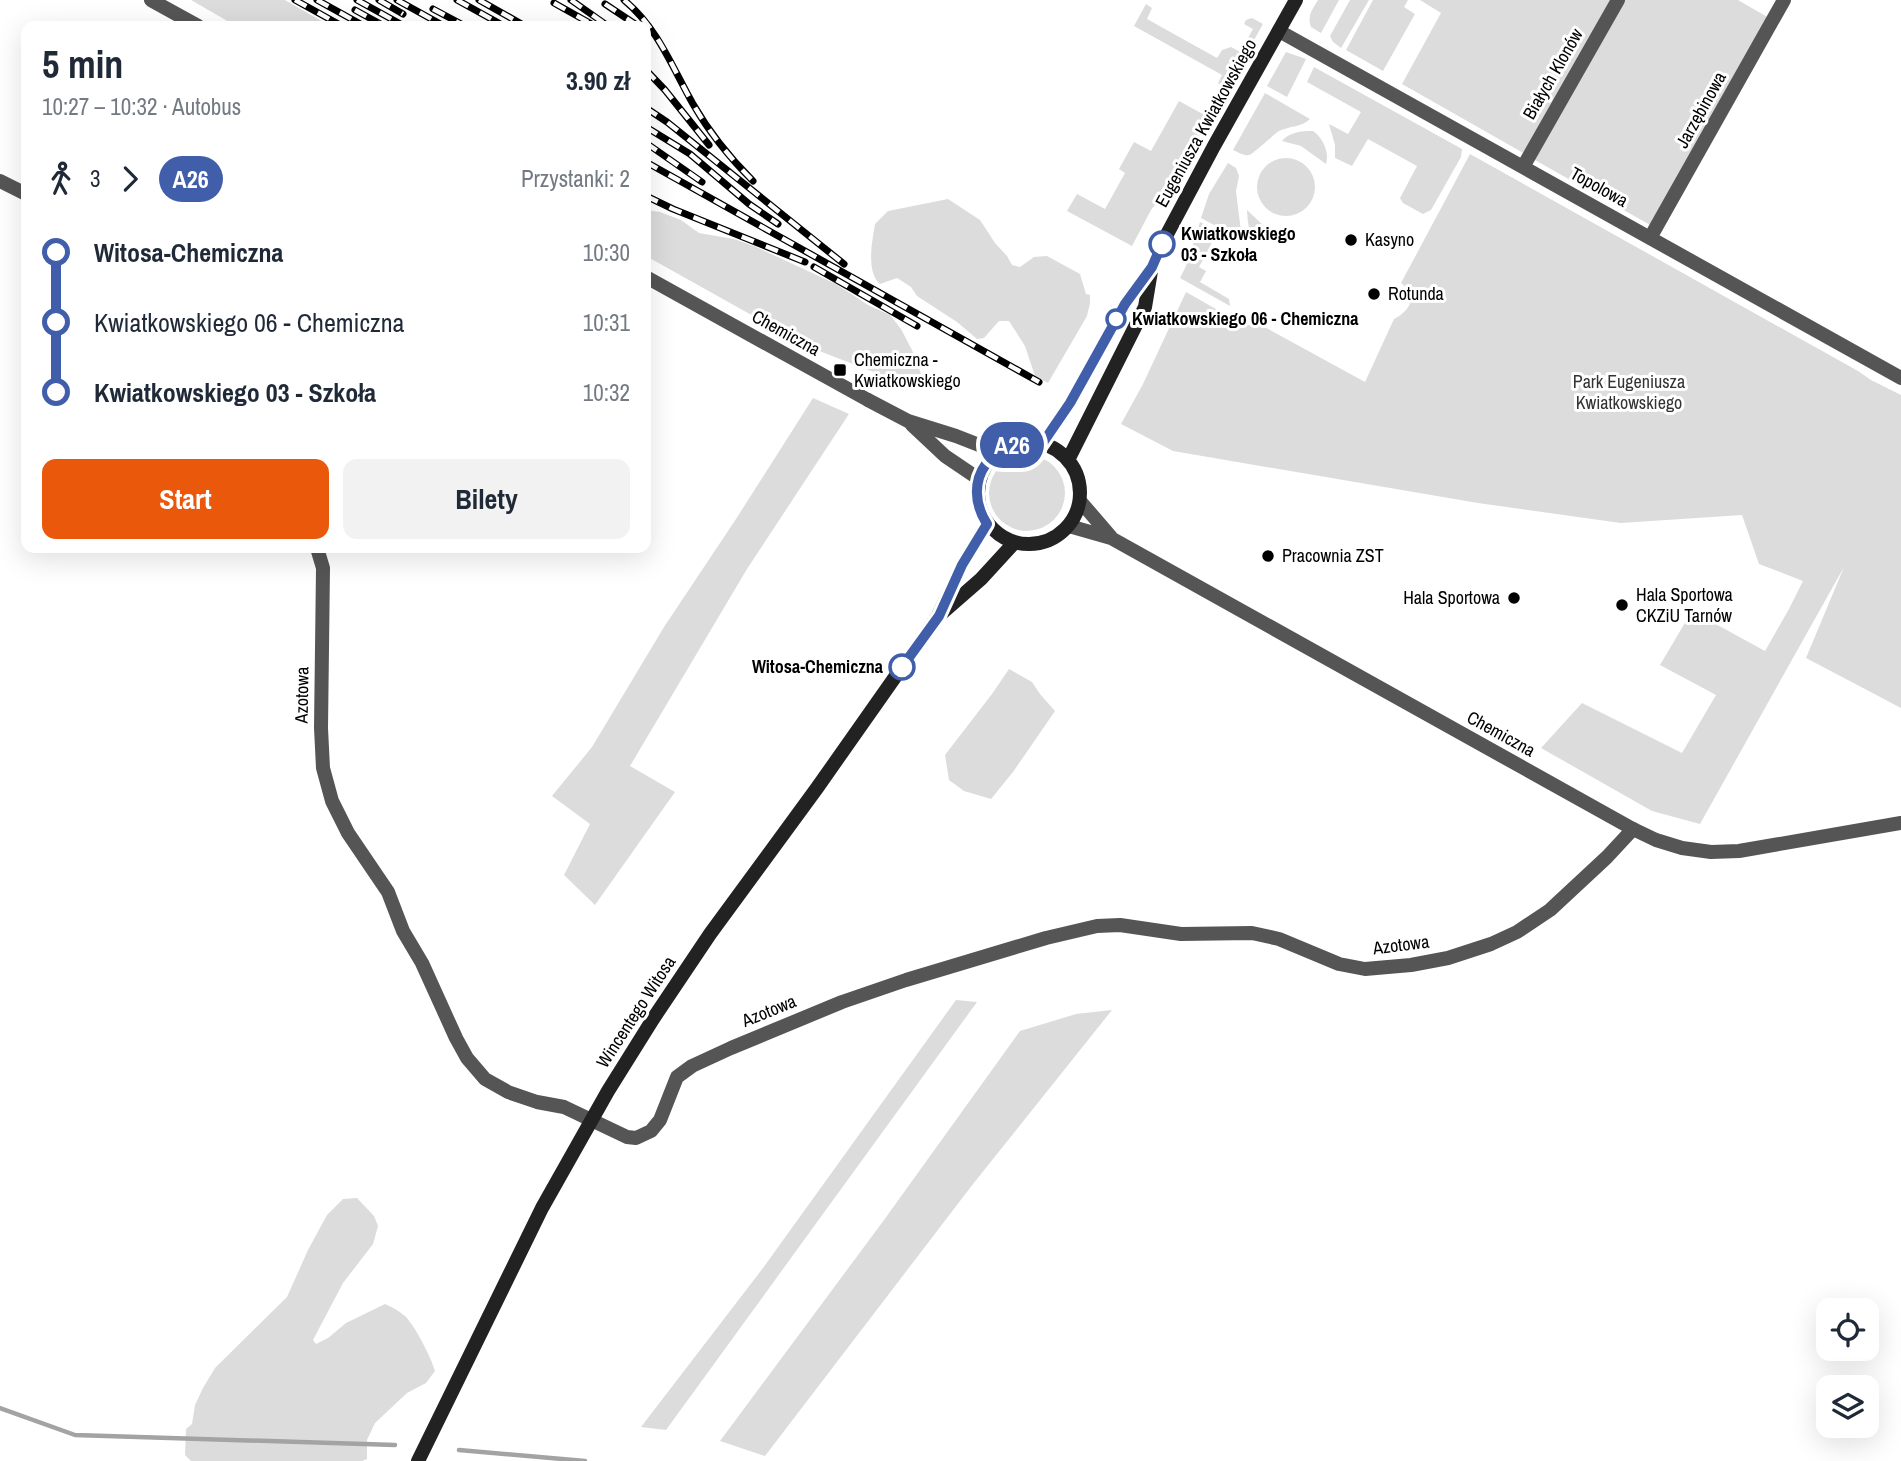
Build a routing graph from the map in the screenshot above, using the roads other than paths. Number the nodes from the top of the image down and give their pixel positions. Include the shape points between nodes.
1 (151, 0) edge
2 (1296, 0) edge
3 (1618, 0) edge
4 (1784, 0) edge
5 (189, 21) edge
6 (1279, 31) junction
7 (1523, 167) junction
8 (0, 181) edge
9 (21, 192) edge
10 (1650, 237) junction
11 (1152, 267) junction
12 (651, 280) edge
13 (1901, 378) edge
14 (908, 421) junction
15 (1042, 444) junction
16 (997, 453) junction
17 (1068, 460) junction
18 (979, 479) junction
19 (1080, 501) junction
20 (987, 524) junction
21 (1069, 526) junction
22 (1111, 538) junction
23 (1014, 543) junction
24 (318, 553) edge
25 (939, 616) junction
26 (1901, 822) edge
27 (1633, 829) junction
28 (591, 1121) junction
29 (418, 1461) edge

1 - 5 street
2 - 6 main road, Eugeniusza Kwiatkowskiego
3 - 7 street, Białych Klonów
4 - 10 street, Jarzębinowa
6 - 7 street, Topolowa
6 - 11 main road, Eugeniusza Kwiatkowskiego
7 - 10 street, Topolowa
8 - 9 street
10 - 13 street, Topolowa
11 - 15 main road, Eugeniusza Kwiatkowskiego
11 - 17 main road, Eugeniusza Kwiatkowskiego via 1145,307
12 - 14 street, Chemiczna
14 - 16 street, Chemiczna
14 - 18 street, Chemiczna via 945,456
15 - 16 main road via 1018,443
15 - 17 main road
16 - 18 main road
17 - 19 main road via 1078,480
18 - 20 main road via 977,498
19 - 21 main road
19 - 22 street, Chemiczna
20 - 23 main road
20 - 25 main road, Wincentego Witosa
21 - 22 street, Chemiczna
21 - 23 main road via 1049,541
22 - 27 street, Chemiczna
23 - 25 main road, Wincentego Witosa
24 - 28 street, Azotowa via 323,568 323,768 332,801 388,892 467,1058 485,1079 508,1092 565,1107
25 - 28 main road, Wincentego Witosa via 710,934
26 - 27 street, Chemiczna via 1740,851 1711,852 1682,848
27 - 28 street, Azotowa via 1550,910 1491,944 1448,958 1365,969 1252,933 1181,934 1097,926 842,1002 692,1066 677,1077 660,1121 636,1138
28 - 29 main road, Wincentego Witosa via 536,1220

